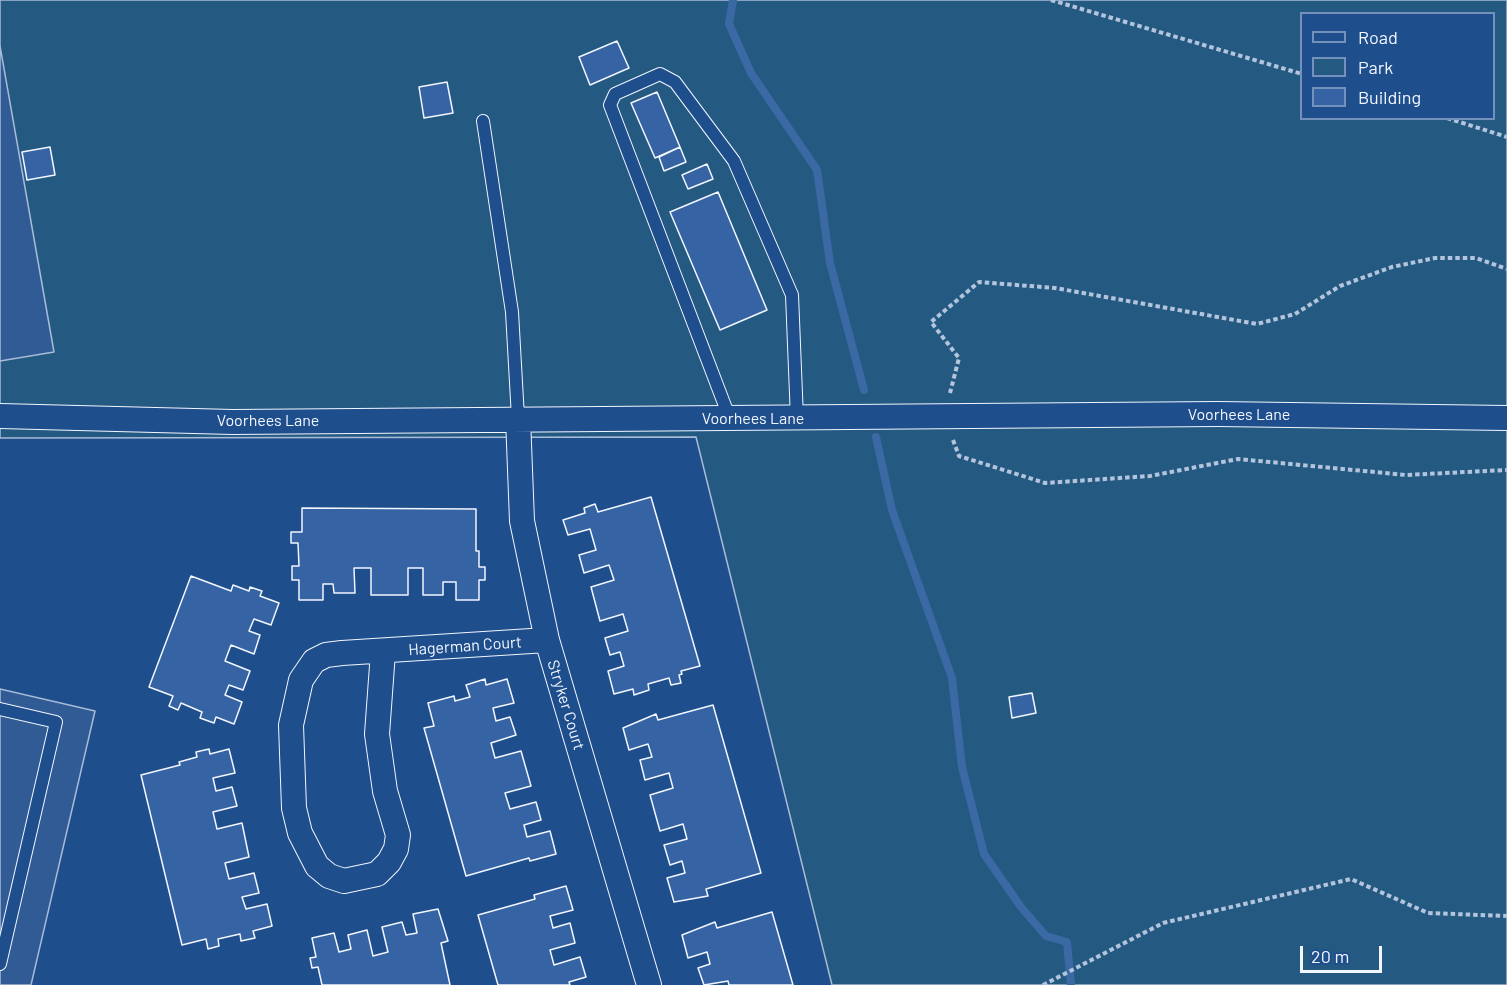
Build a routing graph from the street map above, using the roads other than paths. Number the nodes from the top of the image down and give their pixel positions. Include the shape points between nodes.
1 (483, 121) dead end
2 (0, 416) edge
3 (518, 418) junction
4 (1507, 418) edge
5 (730, 419) junction
6 (797, 419) junction
7 (547, 640) junction
8 (383, 652) junction
9 (0, 709) edge
10 (0, 964) edge
11 (649, 985) edge

1 - 3 lane via 512,312
2 - 3 street, Voorhees Lane via 232,422
3 - 5 street, Voorhees Lane
3 - 7 street, Stryker Court via 522,521
4 - 6 street, Voorhees Lane via 1218,414
5 - 6 street, Voorhees Lane
5 - 6 lane via 610,105 615,94 660,74 675,82 734,160 792,295
7 - 8 street, Hagerman Court
7 - 11 street, Stryker Court
8 - 8 street, Hagerman Court via 326,655 314,661 301,680 291,725 292,783 300,833 317,866 344,881 377,873 396,849 398,835 385,791 377,734
9 - 10 lane via 56,723

